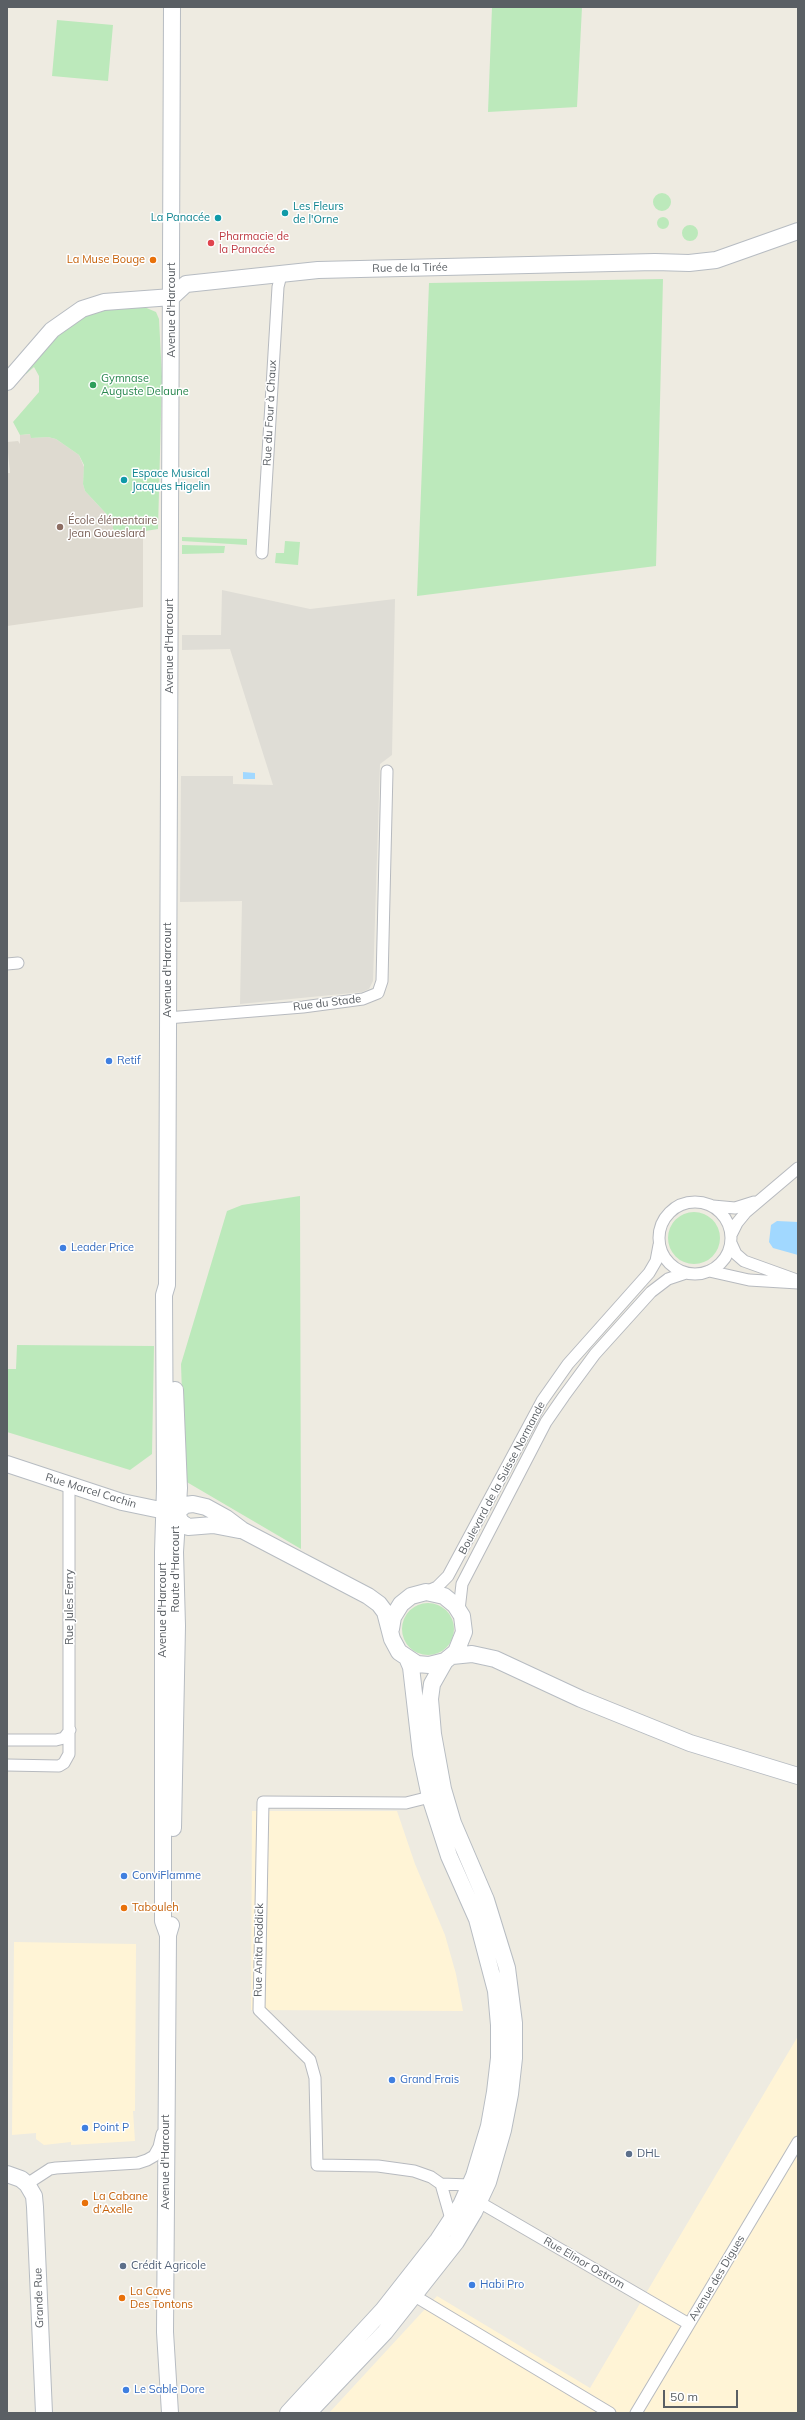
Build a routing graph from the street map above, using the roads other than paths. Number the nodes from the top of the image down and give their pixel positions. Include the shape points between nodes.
1 (172, 7) edge
2 (798, 231) edge
3 (281, 274) junction
4 (172, 297) junction
5 (7, 382) edge
6 (262, 553) dead end
7 (387, 770) dead end
8 (167, 1018) junction
9 (798, 1168) edge
10 (760, 1199) junction
11 (713, 1206) junction
12 (731, 1239) junction
13 (659, 1245) junction
14 (709, 1271) junction
15 (686, 1273) junction
16 (798, 1282) edge
17 (7, 1464) edge
18 (69, 1485) junction
19 (171, 1512) junction
20 (242, 1530) junction
21 (426, 1592) junction
22 (368, 1596) junction
23 (404, 1600) junction
24 (461, 1616) junction
25 (177, 1626) joint
26 (391, 1629) junction
27 (448, 1659) junction
28 (495, 1659) junction
29 (408, 1660) junction
30 (70, 1730) junction
31 (7, 1740) edge
32 (7, 1765) edge
33 (798, 1776) edge
34 (430, 1797) junction
35 (168, 1935) junction
36 (166, 2116) junction
37 (798, 2142) edge
38 (7, 2174) edge
39 (27, 2184) junction
40 (441, 2184) junction
41 (470, 2184) junction
42 (479, 2202) junction
43 (451, 2219) junction
44 (429, 2251) junction
45 (414, 2296) junction
46 (689, 2324) junction
47 (170, 2390) junction
48 (44, 2413) edge
49 (170, 2413) edge
50 (178, 2413) edge
51 (288, 2413) edge
52 (308, 2413) edge
53 (610, 2413) edge
54 (636, 2413) edge

1 - 4 main road, Avenue d'Harcourt
2 - 3 main road, Rue de la Tirée via 716,260 689,263 318,270
3 - 4 main road, Rue de la Tirée via 186,284
3 - 6 street, Rue du Four à Chaux via 278,283
4 - 5 main road via 104,302 82,309 52,330
4 - 8 main road, Avenue d'Harcourt
7 - 8 street, Rue du Stade via 382,981 378,993 363,999 311,1006
8 - 19 main road, Avenue d'Harcourt via 167,1285 170,1294 179,1481
9 - 10 street
10 - 11 street via 735,1208
10 - 12 street via 737,1222
11 - 12 street via 724,1216
11 - 13 street via 692,1201 673,1208 660,1227
12 - 14 street via 726,1257
12 - 16 street via 736,1254 744,1261
13 - 15 street via 666,1261 672,1267
13 - 21 street, Boulevard de la Suisse Normande via 658,1256 649,1273 568,1364 542,1401 448,1576 437,1587
14 - 15 street via 702,1274
14 - 16 street via 749,1280
15 - 24 street, Boulevard de la Suisse Normande via 668,1279 651,1292 595,1354 546,1422 462,1584
17 - 18 main road, Rue Marcel Cachin
18 - 19 main road, Rue Marcel Cachin via 135,1505
18 - 30 street, Rue Jules Ferry
19 - 20 main road via 188,1527 213,1526
19 - 20 main road via 193,1504 215,1511
19 - 25 main road, Route d'Harcourt
19 - 35 main road, Avenue d'Harcourt via 163,1552 163,1921
20 - 22 main road
21 - 23 main road
21 - 24 main road via 444,1596
22 - 23 main road via 392,1601
22 - 26 main road via 382,1608
23 - 26 main road via 393,1617
24 - 27 main road via 463,1639
24 - 28 main road via 469,1638
25 - 35 main road, Avenue d'Harcourt via 172,1922
26 - 29 main road via 395,1645
27 - 28 main road via 472,1654
27 - 29 main road via 426,1665
27 - 42 main road via 433,1680 430,1698 436,1754 453,1823 499,1938 511,1989 514,2023 514,2058 509,2101 488,2182
28 - 33 main road via 581,1699 690,1743
29 - 34 main road via 411,1666 421,1754
30 - 31 street via 64,1738 56,1740
30 - 32 street, Rue Jules Ferry via 69,1754 59,1766
34 - 40 street, Rue Anita Roddick via 406,1803 263,1802 259,2010 310,2060 314,2078 317,2165 378,2166 414,2171
34 - 41 main road via 449,1856 477,1919 496,1991 499,2045 496,2092 489,2126
35 - 36 main road, Avenue d'Harcourt
36 - 39 street via 159,2147 154,2156 138,2163 50,2169
36 - 47 main road, Avenue d'Harcourt via 165,2332
37 - 46 street, Avenue des Digues
38 - 39 main road
39 - 48 main road, Grande Rue via 34,2196 36,2207
40 - 41 street, Rue Anita Roddick
40 - 43 street
41 - 43 main road
42 - 45 main road via 456,2242
42 - 46 street, Rue Elinor Ostrom
43 - 44 main road
44 - 45 street via 426,2264 406,2291
44 - 51 main road via 362,2335
45 - 52 main road via 385,2332
45 - 53 street
46 - 54 street, Avenue des Digues
47 - 49 main road, Avenue d'Harcourt
47 - 50 main road, Avenue d'Harcourt

